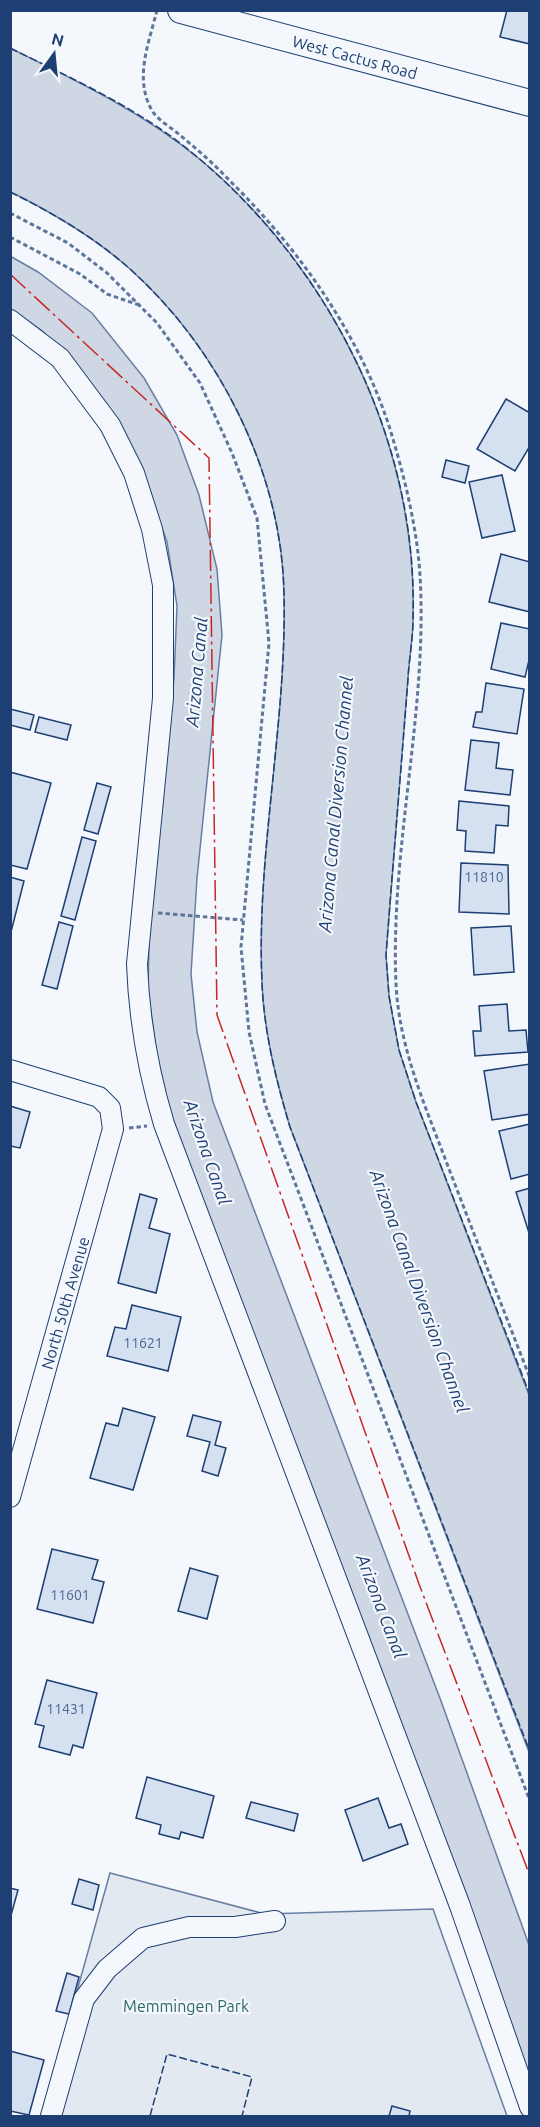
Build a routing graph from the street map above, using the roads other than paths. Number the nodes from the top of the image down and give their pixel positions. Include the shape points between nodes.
1 (182, 10) edge
2 (530, 104) edge
3 (10, 320) edge
4 (10, 1070) edge
5 (10, 1497) edge
6 (275, 1921) dead end
7 (530, 2107) edge
8 (51, 2116) edge

1 - 2 main road, West Cactus Road
3 - 7 street via 60,358 110,425 134,473 152,529 163,585 165,662 137,944 139,1005 153,1086 164,1124 460,1906
4 - 5 street, North 50th Avenue via 99,1097 110,1108 113,1129
6 - 8 street via 235,1927 189,1927 143,1938 107,1969 84,1999

